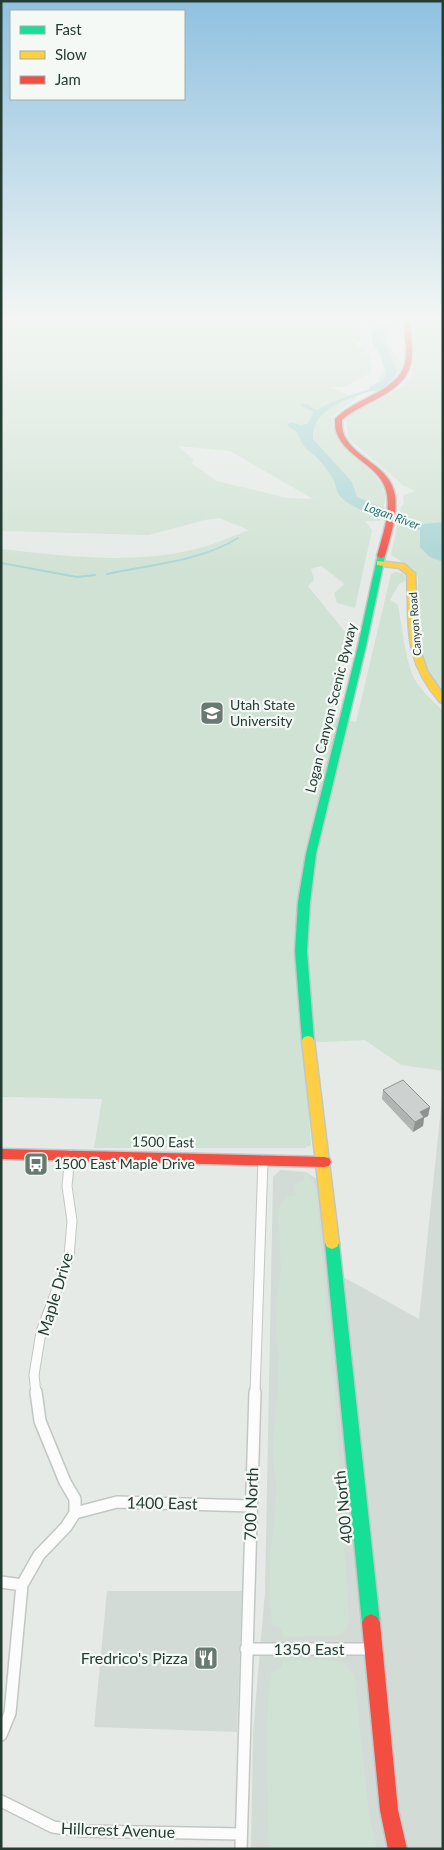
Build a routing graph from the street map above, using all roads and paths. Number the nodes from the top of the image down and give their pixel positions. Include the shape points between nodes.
1 (352, 406) edge
2 (380, 563) junction
3 (443, 700) edge
4 (1, 1154) edge
5 (70, 1155) junction
6 (263, 1160) junction
7 (324, 1162) junction
8 (251, 1506) junction
9 (75, 1513) junction
10 (1, 1582) edge
11 (22, 1585) junction
12 (373, 1648) junction
13 (246, 1649) junction
14 (1, 1735) edge
15 (1, 1801) edge
16 (241, 1834) junction
17 (241, 1849) edge
18 (398, 1849) edge

1 - 2 main road, Logan Canyon Scenic Byway via 338,419 339,434 376,469 390,485 393,495
2 - 3 main road, Canyon Road via 399,565 411,573 414,643 419,669 428,685
2 - 7 main road, Logan Canyon Scenic Byway via 317,829 304,902 302,951 306,1019
4 - 5 main road, 1500 East
5 - 6 main road, 1500 East
5 - 9 street, Maple Drive via 67,1186 72,1221 69,1256 42,1332 34,1375 40,1421 74,1499
6 - 7 main road, 1500 East
6 - 8 street, 700 North
7 - 12 main road, 400 North
8 - 9 street, 1400 East via 118,1502
8 - 13 street, 700 North
9 - 11 street via 39,1555
10 - 11 street
11 - 14 street via 10,1713
12 - 13 street, 1350 East
12 - 18 main road, 400 North via 390,1810
13 - 16 street, 700 North
15 - 16 street, Hillcrest Avenue via 52,1827 83,1831
16 - 17 street, 700 North

